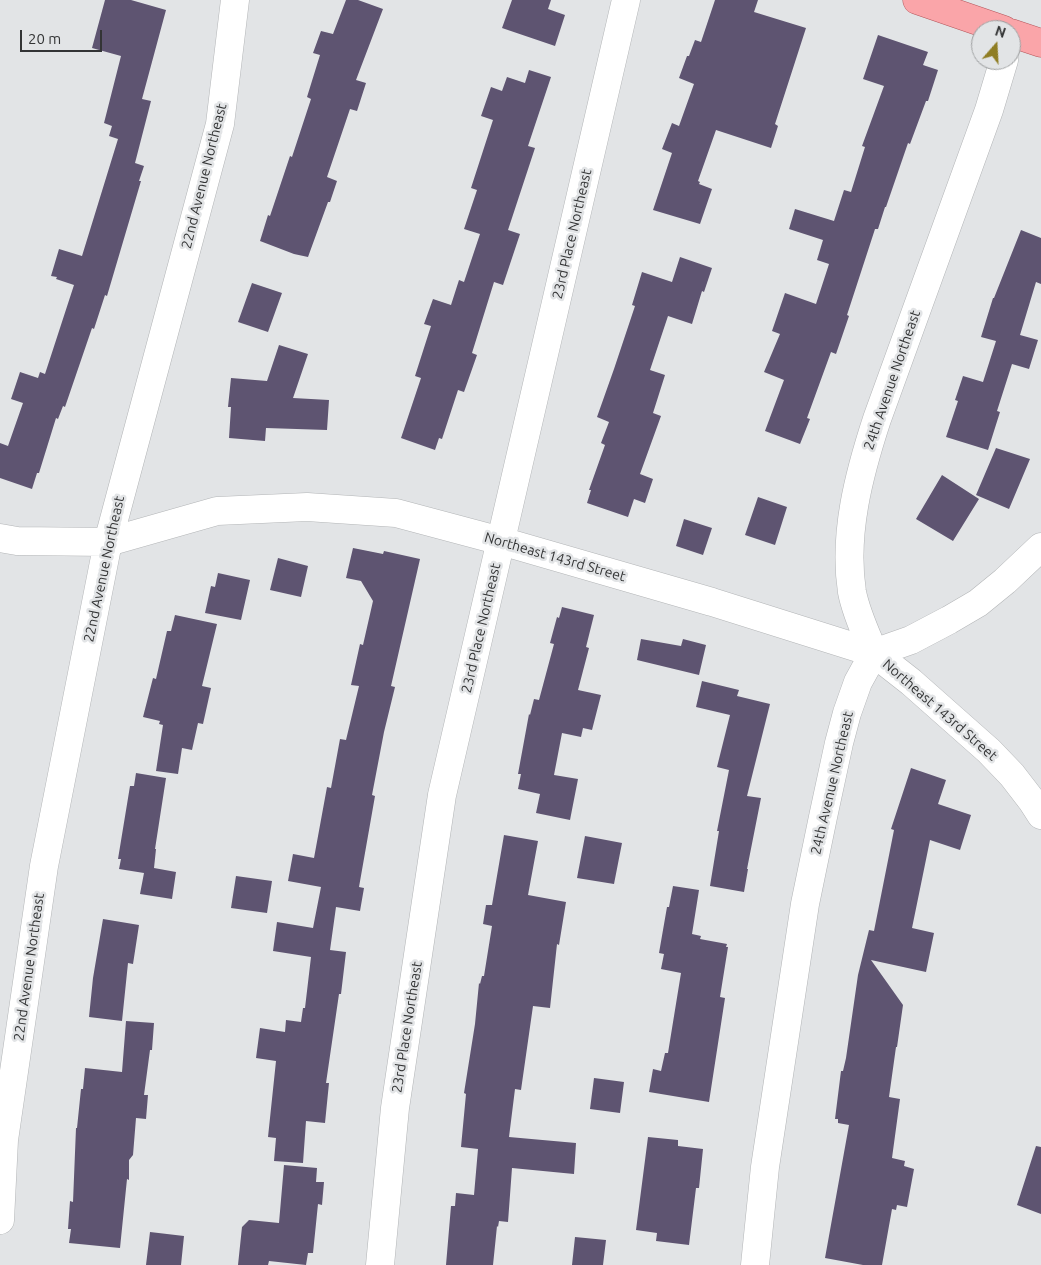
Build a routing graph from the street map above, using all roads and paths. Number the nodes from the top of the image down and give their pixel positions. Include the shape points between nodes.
1 (235, 0) edge
2 (626, 0) edge
3 (918, 0) edge
4 (975, 20) edge
5 (1021, 37) edge
6 (1041, 44) edge
7 (1001, 70) edge
8 (0, 538) edge
9 (501, 541) junction
10 (108, 542) junction
11 (1041, 547) edge
12 (874, 654) junction
13 (1041, 815) edge
14 (2, 1141) edge
15 (0, 1220) edge
16 (380, 1265) edge
17 (755, 1265) edge

1 - 10 street, 22nd Avenue Northeast via 220,124
2 - 9 street, 23rd Place Northeast
3 - 4 main road
5 - 6 main road
7 - 12 street, 24th Avenue Northeast via 990,110 877,419 858,487 849,568 861,623
8 - 10 street, Northeast 143rd Street
9 - 10 street, Northeast 143rd Street via 396,514 307,507 217,511
9 - 12 street, Northeast 143rd Street via 712,602
9 - 16 street, 23rd Place Northeast via 442,795 395,1108
10 - 14 street, 22nd Avenue Northeast via 44,866
11 - 12 street via 978,603 912,640
12 - 13 street, Northeast 143rd Street via 989,751 1012,775
12 - 17 street, 24th Avenue Northeast via 858,682 847,713 807,894 765,1167
14 - 15 street, 22nd Avenue Northeast

